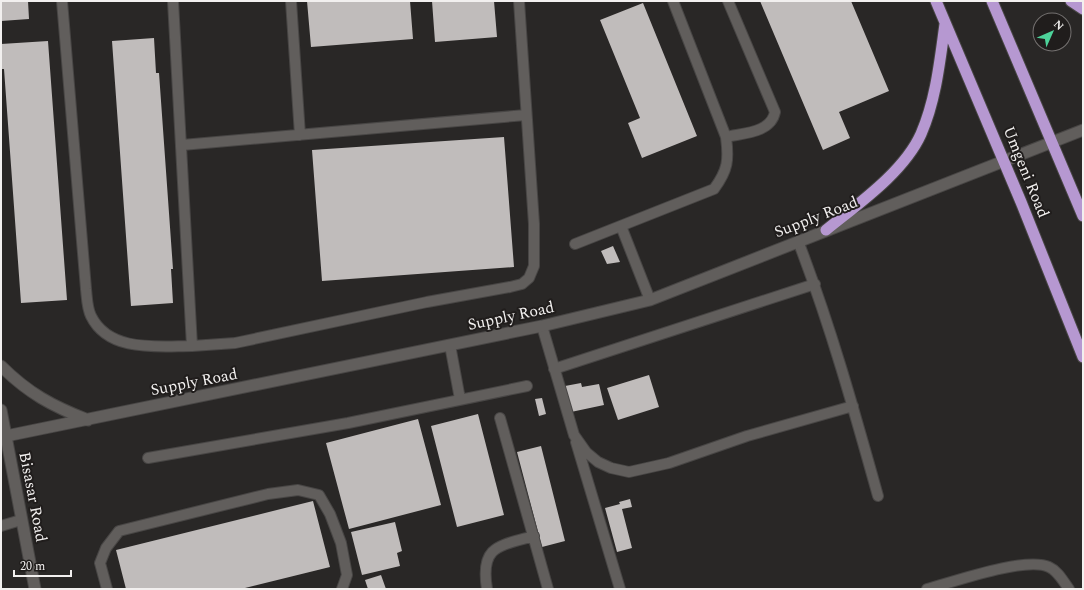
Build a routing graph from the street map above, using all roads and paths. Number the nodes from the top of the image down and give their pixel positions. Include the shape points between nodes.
1 (62, 1) edge
2 (173, 1) edge
3 (291, 1) edge
4 (519, 1) edge
5 (673, 1) edge
6 (728, 1) edge
7 (936, 1) edge
8 (992, 1) edge
9 (1071, 1) edge
10 (1083, 9) edge
11 (945, 24) junction
12 (526, 114) junction
13 (1083, 130) edge
14 (300, 135) junction
15 (726, 137) junction
16 (1052, 142) junction
17 (182, 144) junction
18 (1003, 160) junction
19 (1083, 216) edge
20 (621, 226) junction
21 (826, 230) junction
22 (798, 241) junction
23 (575, 244) dead end
24 (815, 284) junction
25 (650, 300) junction
26 (542, 326) junction
27 (450, 345) junction
28 (192, 346) junction
29 (1083, 357) edge
30 (1, 366) edge
31 (554, 369) junction
32 (527, 386) dead end
33 (460, 399) junction
34 (853, 406) junction
35 (1, 410) edge
36 (500, 418) dead end
37 (88, 420) junction
38 (574, 435) junction
39 (6, 436) junction
40 (148, 458) dead end
41 (878, 496) dead end
42 (21, 520) junction
43 (1, 526) edge
44 (534, 536) junction
45 (36, 589) edge
46 (107, 589) edge
47 (342, 589) edge
48 (487, 589) edge
49 (548, 589) edge
50 (620, 589) edge
51 (927, 589) edge
52 (1069, 589) edge

1 - 28 lane via 86,289 91,317 103,332 116,340 136,346
2 - 17 lane
3 - 14 lane
4 - 12 lane
5 - 15 lane
6 - 15 lane via 775,112 770,123 764,128
7 - 11 highway, Umgeni Road
8 - 16 highway
9 - 10 highway
11 - 18 highway, Umgeni Road
11 - 21 highway via 936,82 921,134 903,162
12 - 14 lane
12 - 28 lane via 534,224 534,266 530,278 522,284 235,343
13 - 16 street, Supply Road
14 - 17 lane
15 - 20 lane via 727,166 714,189
16 - 18 street, Supply Road
16 - 19 highway
17 - 28 lane
18 - 21 street, Supply Road
18 - 29 highway, Umgeni Road
20 - 23 lane
20 - 25 lane
21 - 22 street, Supply Road
22 - 24 lane
22 - 25 street, Supply Road
24 - 31 lane
24 - 34 lane
25 - 26 street, Supply Road
26 - 27 street, Supply Road
26 - 31 lane
27 - 33 lane
27 - 37 street, Supply Road
30 - 37 street via 40,399
31 - 38 lane
32 - 33 lane
33 - 40 lane via 348,423
34 - 38 lane via 747,436 669,463 629,472 598,462 586,452
34 - 41 lane
35 - 39 street, Bisasar Road
36 - 44 lane
37 - 39 street, Supply Road
38 - 50 lane
39 - 42 street, Bisasar Road
42 - 43 lane
42 - 45 street, Bisasar Road
44 - 48 lane via 504,544 491,552 484,573
44 - 49 lane
46 - 47 lane via 100,562 106,548 119,531 268,494 298,490 319,495 330,514 341,543 347,575
51 - 52 lane via 1013,566 1035,564 1049,566 1058,573

